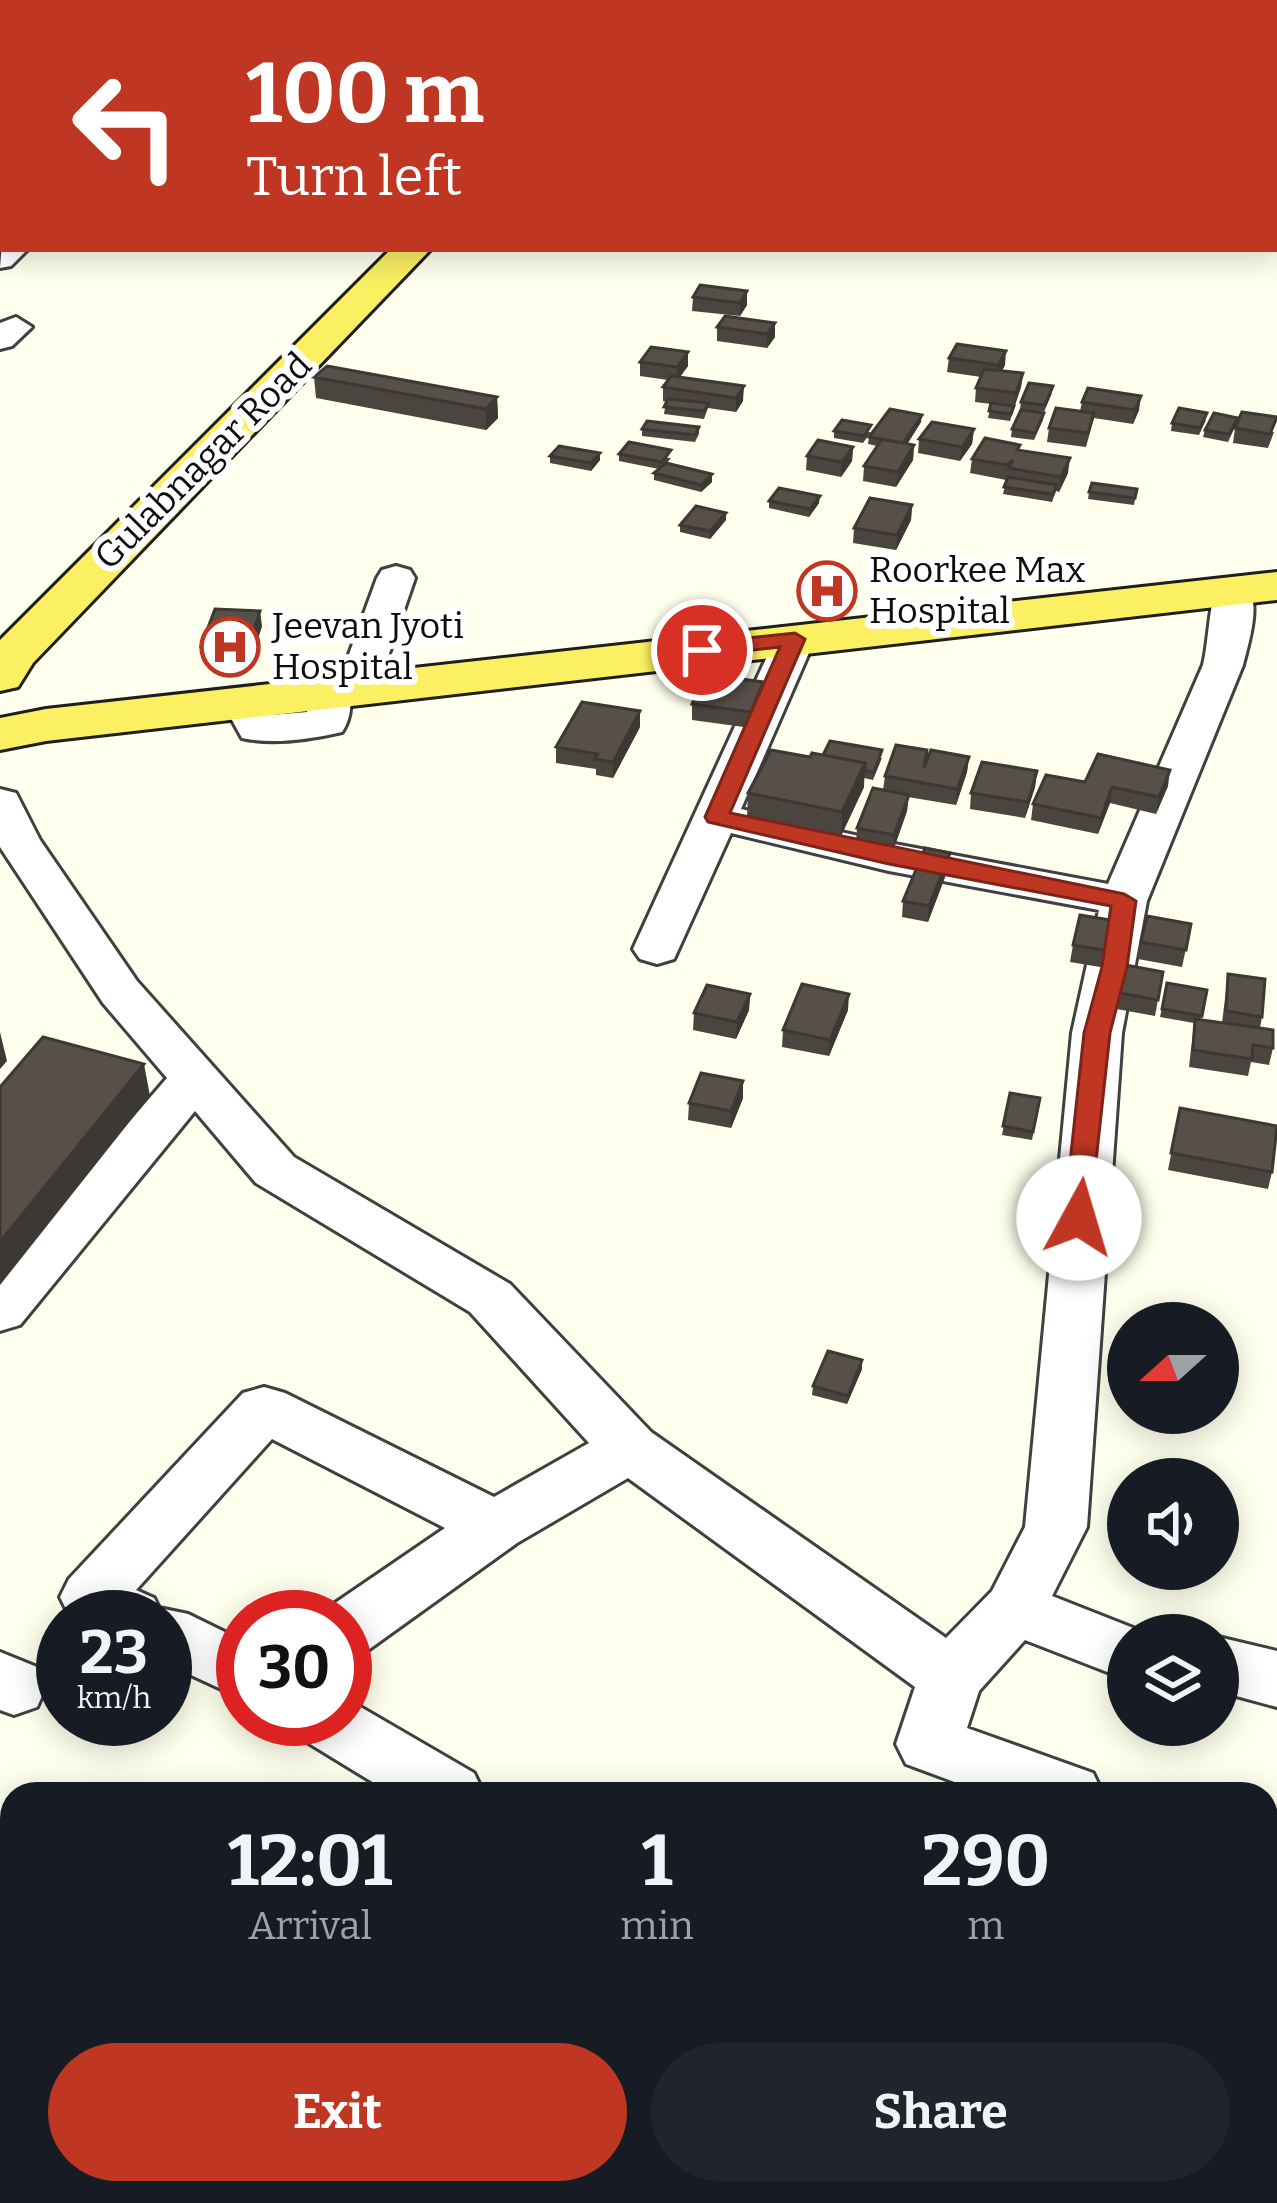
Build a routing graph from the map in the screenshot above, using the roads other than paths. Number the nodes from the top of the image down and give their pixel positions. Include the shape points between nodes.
1 (205, 0) edge
2 (294, 0) edge
3 (409, 252) edge
4 (396, 578) dead end
5 (1262, 581) edge
6 (795, 639) junction
7 (4, 661) edge
8 (347, 680) junction
9 (0, 712) edge
10 (0, 734) edge
11 (0, 802) edge
12 (717, 817) junction
13 (1124, 901) junction
14 (657, 949) dead end
15 (195, 1078) junction
16 (0, 1310) edge
17 (630, 1448) junction
18 (496, 1526) junction
19 (97, 1590) edge
20 (1014, 1609) junction
21 (372, 1612) edge
22 (1107, 1645) edge
23 (1239, 1669) edge
24 (951, 1677) junction
25 (1277, 1679) edge
26 (370, 1746) edge
27 (429, 1782) edge
28 (1036, 1782) edge

1 - 2 street
3 - 7 main road, Gulabnagar Road
4 - 8 street
5 - 6 main road
5 - 8 main road
5 - 13 street via 1232,631
6 - 8 main road
6 - 12 street
8 - 9 main road
8 - 10 main road
11 - 15 street via 120,992
12 - 13 street
12 - 14 street
13 - 20 street via 1097,1033 1056,1527
15 - 16 street
15 - 17 street via 275,1170 490,1298
17 - 18 street
17 - 24 street
18 - 19 street via 264,1409
18 - 21 street
20 - 22 street
20 - 24 street
23 - 25 street
24 - 28 street via 929,1744
26 - 27 street

